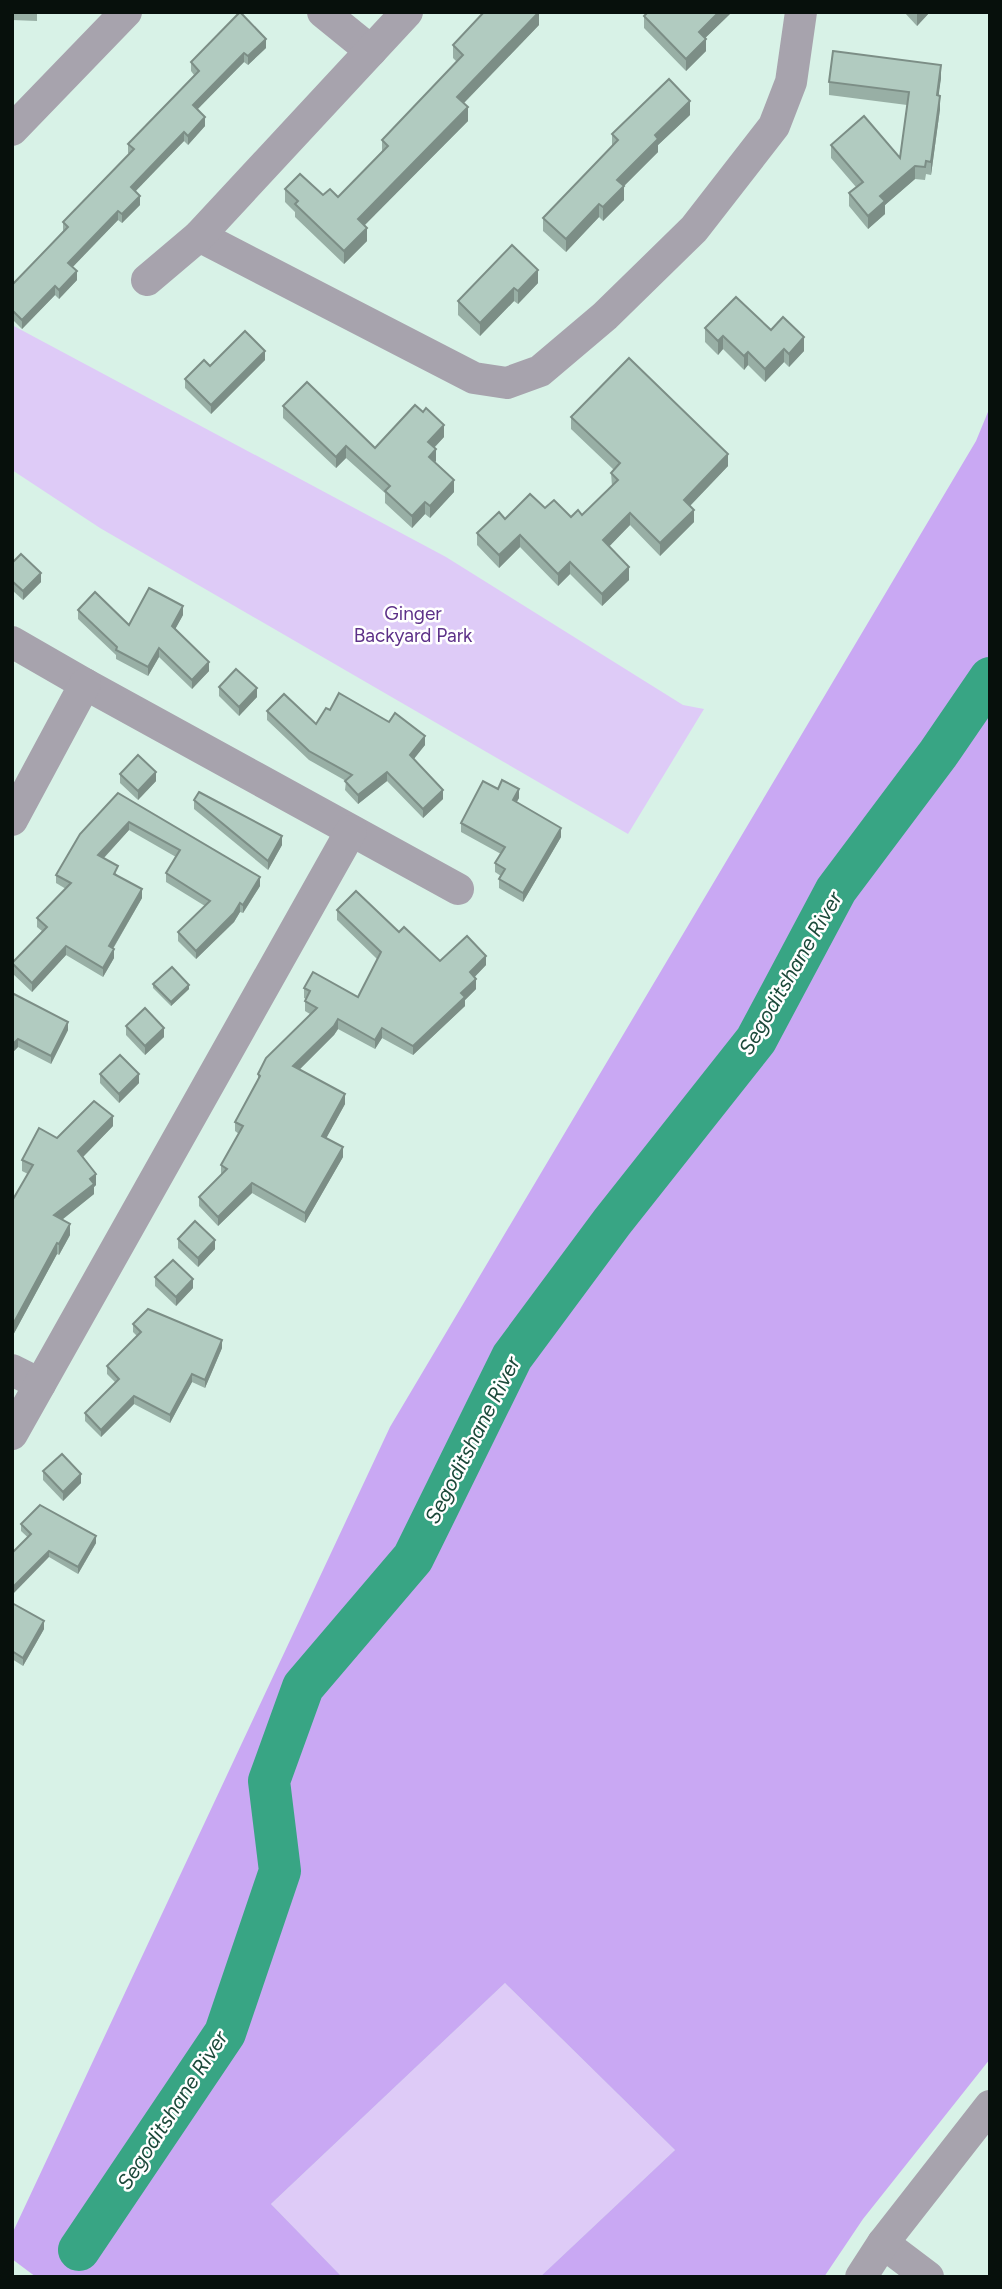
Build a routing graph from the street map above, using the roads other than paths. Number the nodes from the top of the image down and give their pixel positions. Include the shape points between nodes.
1 (126, 12) edge
2 (323, 12) edge
3 (407, 12) edge
4 (801, 12) edge
5 (371, 51) junction
6 (12, 130) edge
7 (199, 236) junction
8 (147, 280) dead end
9 (12, 642) edge
10 (85, 684) junction
11 (12, 820) edge
12 (351, 831) junction
13 (458, 889) dead end
14 (12, 1370) edge
15 (40, 1384) junction
16 (12, 1434) edge
17 (990, 2106) edge
18 (883, 2243) junction
19 (861, 2277) edge
20 (928, 2277) edge

1 - 6 street
2 - 5 street
3 - 5 street
4 - 7 street via 791,82 774,127 694,229 540,371 507,383 474,378
5 - 7 street
7 - 8 street
9 - 10 street
10 - 11 street
10 - 12 street
12 - 13 street
12 - 15 street
14 - 15 street
15 - 16 street
17 - 18 street
18 - 19 street
18 - 20 street

